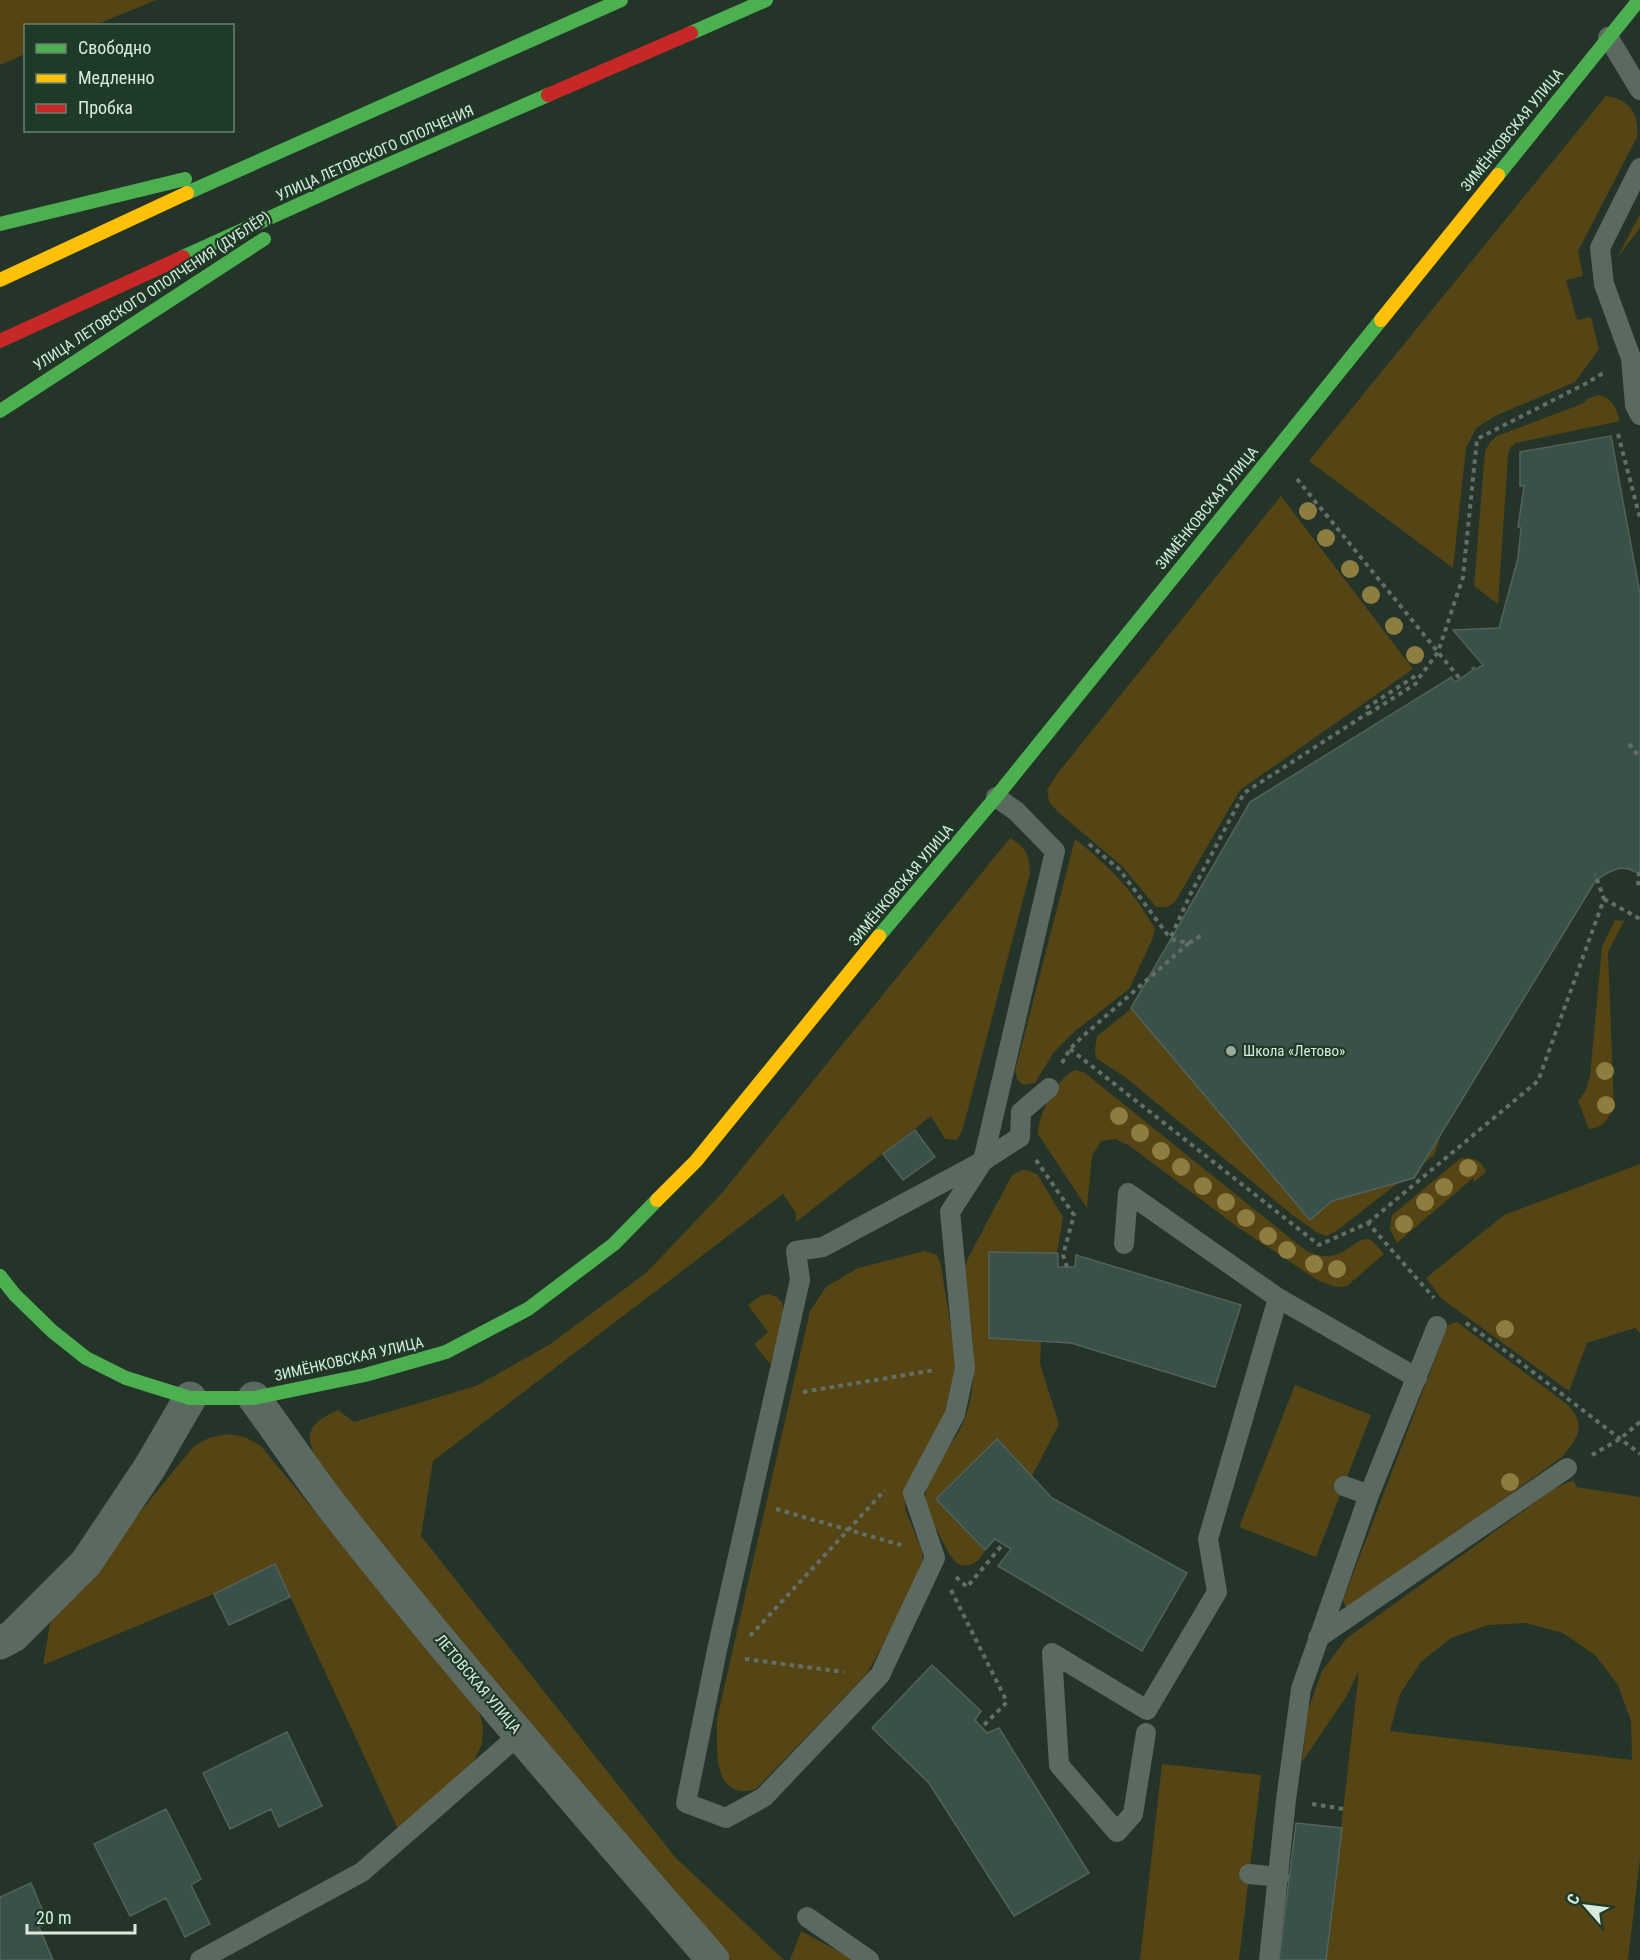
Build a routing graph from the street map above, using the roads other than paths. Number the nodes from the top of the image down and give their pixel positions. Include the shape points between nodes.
1 (621, 0) edge
2 (766, 0) edge
3 (1639, 0) edge
4 (1608, 37) junction
5 (1640, 90) edge
6 (250, 164) junction
7 (1640, 168) edge
8 (353, 180) junction
9 (0, 224) edge
10 (0, 280) edge
11 (0, 341) edge
12 (0, 411) edge
13 (1640, 415) edge
14 (996, 797) junction
15 (1049, 1088) road end
16 (983, 1161) junction
17 (1124, 1244) dead end
18 (0, 1276) edge
19 (1278, 1298) junction
20 (1437, 1326) dead end
21 (1417, 1378) junction
22 (190, 1398) junction
23 (254, 1398) junction
24 (1568, 1468) road end
25 (1344, 1486) dead end
26 (1369, 1495) junction
27 (1318, 1638) junction
28 (0, 1643) edge
29 (1146, 1733) dead end
30 (520, 1734) junction
31 (1249, 1874) dead end
32 (1279, 1877) junction
33 (807, 1917) dead end
34 (200, 1960) edge
35 (713, 1960) edge
36 (869, 1960) edge
37 (1269, 1960) edge

1 - 6 street
2 - 8 street, УЛИЦА ЛЕТОВСКОГО ОПОЛЧЕНИЯ
3 - 4 street, ЗИМЁНКОВСКАЯ УЛИЦА
4 - 5 lane
4 - 14 street, ЗИМЁНКОВСКАЯ УЛИЦА
6 - 9 street
6 - 10 street
7 - 13 lane via 1600,248 1604,284 1631,358 1635,405
8 - 11 street, УЛИЦА ЛЕТОВСКОГО ОПОЛЧЕНИЯ
8 - 12 street, УЛИЦА ЛЕТОВСКОГО ОПОЛЧЕНИЯ (ДУБЛЁР)
14 - 16 lane via 1016,811 1054,851
14 - 23 street, ЗИМЁНКОВСКАЯ УЛИЦА via 696,1161 614,1244 528,1309 446,1352 365,1375
15 - 16 lane via 1021,1112 1020,1137
16 - 16 lane via 823,1246 796,1251 800,1280 686,1803 726,1818 764,1797 880,1674 935,1558 913,1493 955,1414 965,1368 950,1212
17 - 19 lane via 1128,1193
18 - 22 street, ЗИМЁНКОВСКАЯ УЛИЦА via 52,1331 86,1358 126,1378
19 - 21 lane
19 - 29 lane via 1208,1539 1217,1592 1147,1710 1052,1653 1059,1765 1118,1832 1133,1814
20 - 21 lane
21 - 26 lane
22 - 23 street, ЗИМЁНКОВСКАЯ УЛИЦА
22 - 28 street via 86,1563 13,1636
23 - 30 street, ЛЕТОВСКАЯ УЛИЦА via 329,1503
24 - 27 lane
25 - 26 lane
26 - 27 lane
27 - 32 lane via 1301,1689
30 - 34 lane via 362,1872
30 - 35 street, ЛЕТОВСКАЯ УЛИЦА
31 - 32 lane
32 - 37 lane
33 - 36 lane

